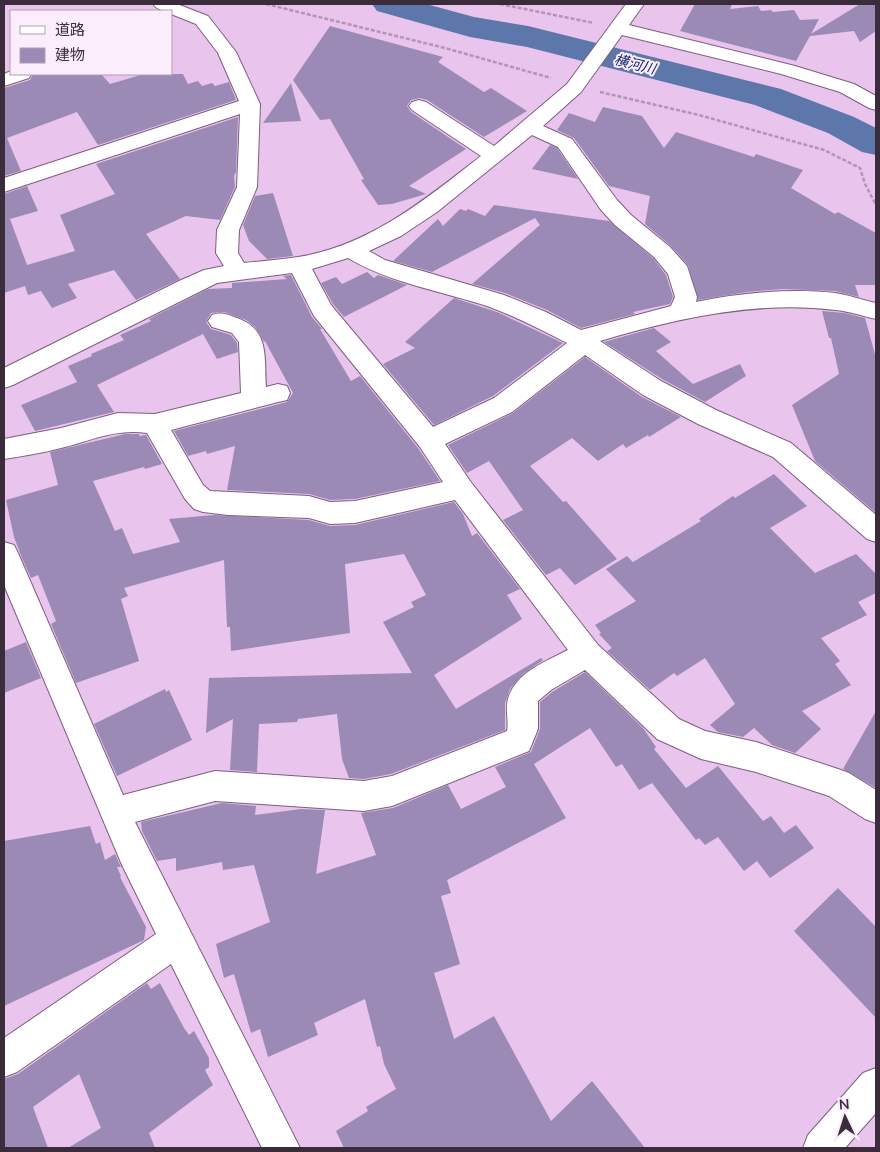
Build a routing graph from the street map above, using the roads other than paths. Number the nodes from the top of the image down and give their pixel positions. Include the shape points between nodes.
1 (162, 4) edge
2 (635, 4) edge
3 (617, 28) junction
4 (19, 75) edge
5 (4, 80) edge
6 (250, 104) junction
7 (876, 104) edge
8 (419, 106) dead end
9 (530, 127) junction
10 (494, 155) junction
11 (4, 185) edge
12 (351, 250) junction
13 (300, 265) junction
14 (238, 271) junction
15 (876, 311) edge
16 (681, 312) junction
17 (220, 321) dead end
18 (581, 341) junction
19 (4, 379) edge
20 (278, 393) dead end
21 (254, 399) junction
22 (155, 424) junction
23 (430, 440) junction
24 (4, 449) edge
25 (461, 488) junction
26 (876, 531) edge
27 (4, 553) edge
28 (588, 654) junction
29 (876, 808) edge
30 (116, 812) junction
31 (176, 940) junction
32 (4, 1059) edge
33 (876, 1086) edge
34 (282, 1148) edge
35 (821, 1148) edge

1 - 6 street via 202,20 226,52
2 - 3 street
3 - 7 street via 788,70 847,88
3 - 9 street via 575,85
4 - 5 street
6 - 11 street
6 - 14 street via 247,187 228,230 227,253
8 - 10 street
9 - 10 street
9 - 16 street via 565,143 609,205 662,252 678,271 686,297
10 - 12 street via 429,208 393,231
12 - 13 street
12 - 18 street via 377,265 496,301 538,318
13 - 14 street
13 - 23 street via 322,310
14 - 19 street via 212,276 187,287
15 - 16 street via 833,301 746,301
16 - 18 street
17 - 21 street via 240,327 251,340
18 - 23 street via 503,405
18 - 26 street via 652,388 782,450
20 - 21 street
21 - 22 street
22 - 24 street via 110,422
22 - 25 street via 194,492 203,501 309,506 330,513 355,512
23 - 25 street
25 - 28 street
27 - 30 street
28 - 29 street via 668,729 701,745 756,757 838,784
28 - 30 street via 530,688 523,698 524,730 518,740 392,791 364,796 215,786
30 - 31 street
31 - 32 street
31 - 34 street
33 - 35 street

